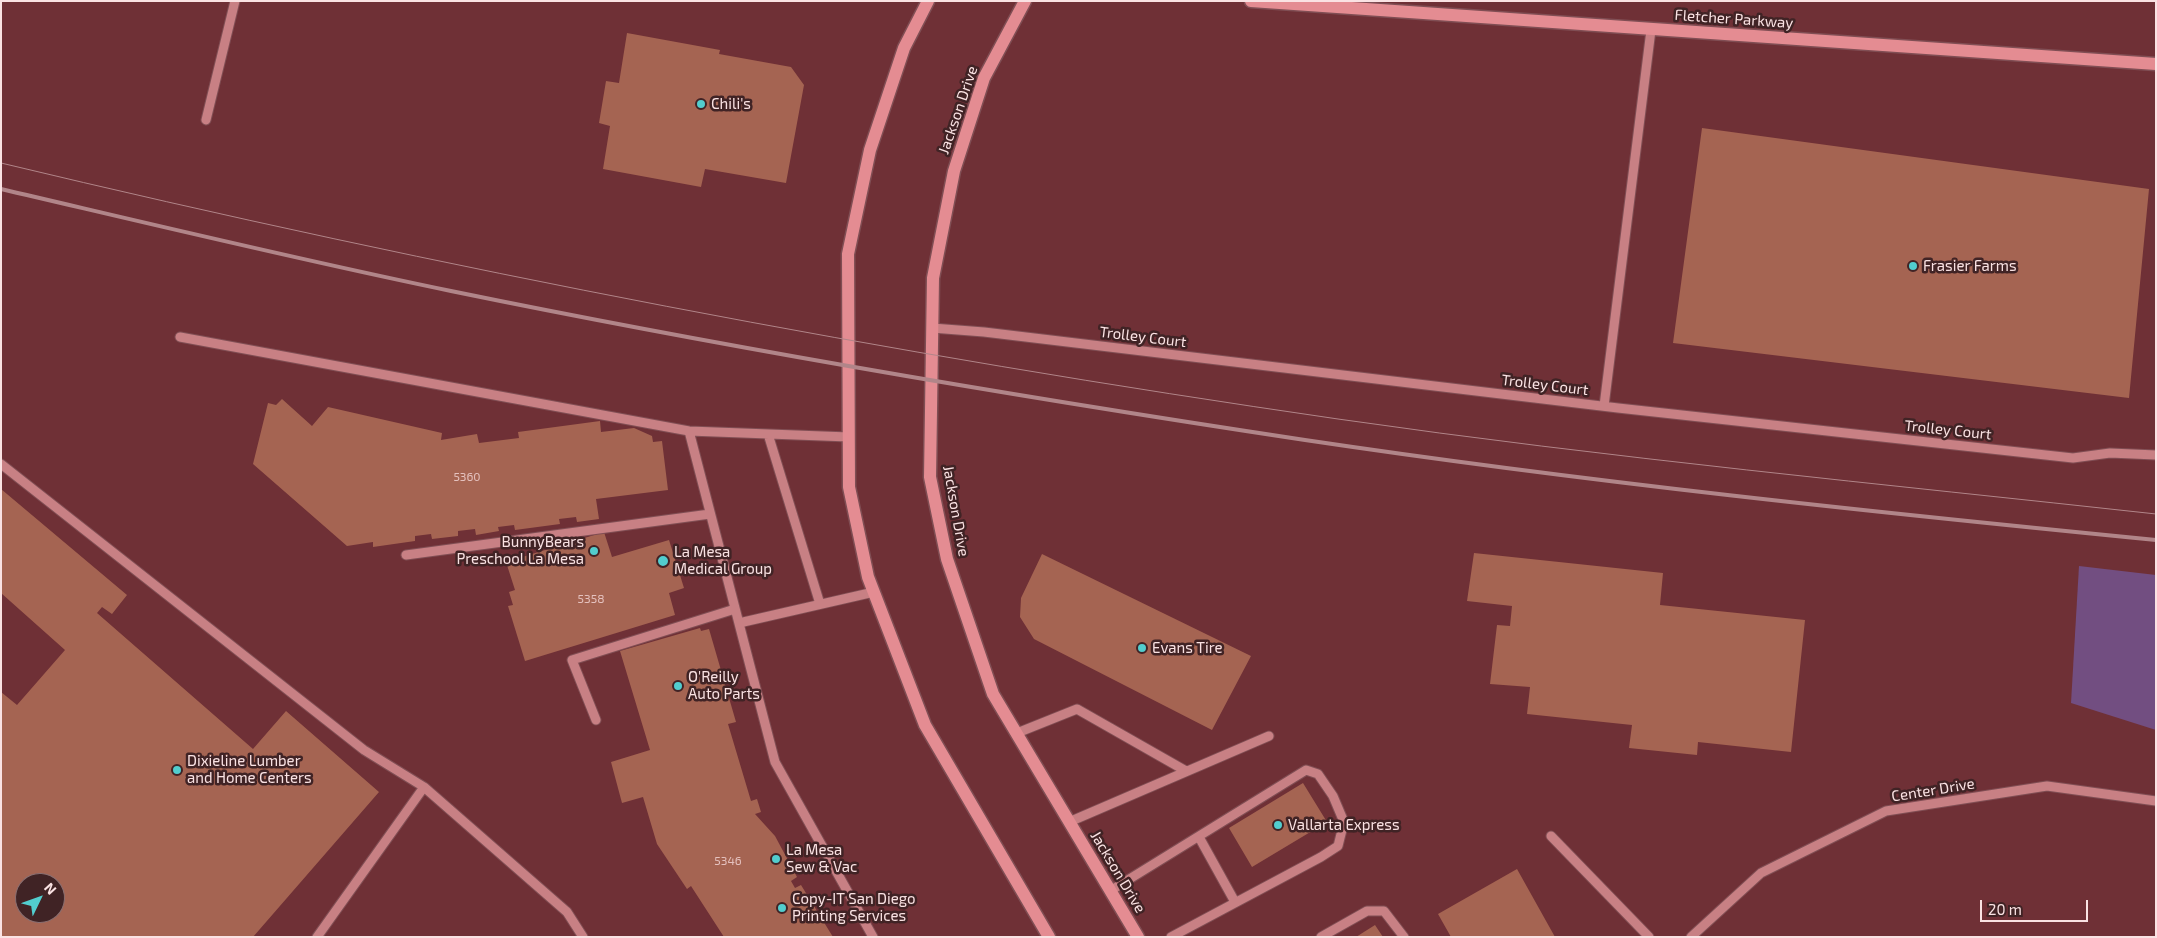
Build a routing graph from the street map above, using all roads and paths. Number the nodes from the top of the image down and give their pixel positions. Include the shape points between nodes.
1 (235, 1) edge
2 (928, 1) edge
3 (1025, 1) edge
4 (1251, 1) edge
5 (1651, 30) junction
6 (2156, 64) edge
7 (206, 120) dead end
8 (932, 328) junction
9 (180, 337) dead end
10 (1604, 406) junction
11 (689, 431) junction
12 (768, 434) junction
13 (849, 437) junction
14 (2156, 455) edge
15 (1, 464) edge
16 (710, 514) junction
17 (406, 555) dead end
18 (874, 592) junction
19 (820, 604) junction
20 (735, 609) junction
21 (739, 623) junction
22 (596, 720) dead end
23 (1017, 733) junction
24 (1269, 736) dead end
25 (1186, 772) junction
26 (424, 787) junction
27 (2156, 801) edge
28 (1069, 822) junction
29 (1199, 836) junction
30 (1551, 836) dead end
31 (1110, 891) junction
32 (1235, 902) junction
33 (317, 937) edge
34 (583, 937) edge
35 (873, 937) edge
36 (1049, 937) edge
37 (1138, 937) edge
38 (1171, 937) edge
39 (1321, 937) edge
40 (1404, 937) edge
41 (1649, 937) edge
42 (1691, 937) edge

1 - 7 street
2 - 13 main road via 904,48 870,150 848,254
3 - 8 main road, Jackson Drive via 984,78 954,171 933,278
4 - 5 main road, Fletcher Parkway
5 - 6 main road, Fletcher Parkway
5 - 10 street
8 - 10 street, Trolley Court
8 - 23 main road, Jackson Drive via 930,477 947,559 993,694
9 - 11 street
10 - 14 street, Trolley Court via 2073,458 2110,453
11 - 12 street
11 - 16 street
12 - 13 street
12 - 19 street
13 - 18 main road via 849,487
15 - 26 street via 364,750
16 - 17 street
16 - 20 street
18 - 19 street
18 - 36 main road via 925,725
19 - 21 street
20 - 21 street
20 - 22 street via 572,660
21 - 35 street via 775,762
23 - 25 street via 1077,709
23 - 28 main road, Jackson Drive
24 - 25 street
25 - 28 street
26 - 33 street
26 - 34 street via 567,912
27 - 42 street, Center Drive via 2047,786 1886,811 1761,873
28 - 31 main road, Jackson Drive
29 - 31 street
29 - 32 street
29 - 32 street via 1306,770 1318,774 1333,796 1344,822 1338,846
30 - 41 street
31 - 37 main road, Jackson Drive
32 - 38 street
39 - 40 street via 1367,911 1384,911

